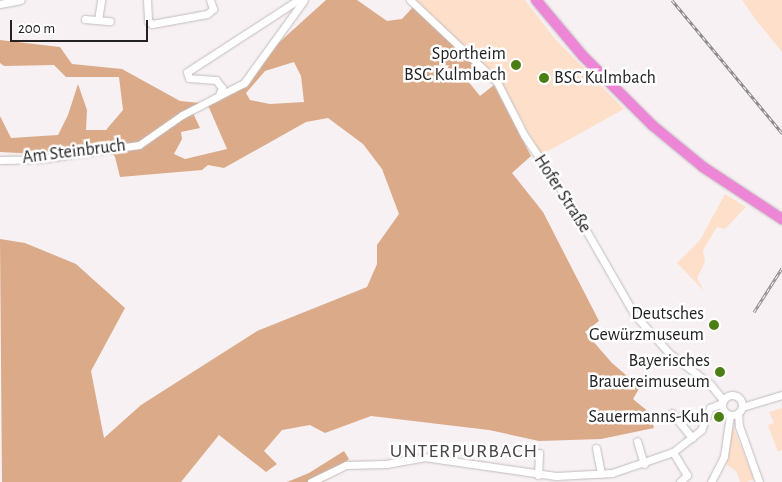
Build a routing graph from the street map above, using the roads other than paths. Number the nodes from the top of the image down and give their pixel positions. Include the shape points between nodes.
1 (21, 0) edge
2 (101, 0) edge
3 (147, 0) edge
4 (210, 0) edge
5 (298, 0) edge
6 (304, 0) edge
7 (410, 0) edge
8 (536, 0) edge
9 (0, 4) edge
10 (85, 19) dead end
11 (98, 20) junction
12 (110, 22) dead end
13 (218, 95) junction
14 (0, 160) edge
15 (782, 218) edge
16 (782, 395) edge
17 (724, 402) junction
18 (736, 410) junction
19 (672, 413) dead end
20 (692, 438) junction
21 (638, 441) dead end
22 (596, 448) dead end
23 (673, 452) junction
24 (540, 453) dead end
25 (644, 464) junction
26 (601, 474) junction
27 (538, 475) junction
28 (314, 480) edge
29 (680, 482) edge
30 (711, 482) edge
31 (759, 482) edge

1 - 9 street
2 - 11 street
3 - 4 street via 148,21 152,24 207,14 213,9
5 - 13 street via 187,72 189,78 219,83 222,88
6 - 13 street, Am Steinbruch via 244,83
7 - 17 street, Hofer Straße via 497,82 524,135 572,206 634,314 669,353 714,389
8 - 15 highway via 582,56 652,126 703,167
10 - 11 street
11 - 12 street
13 - 14 street, Am Steinbruch via 139,145 39,159
16 - 18 street
17 - 18 street
17 - 18 street, Hofer Straße
17 - 20 street via 706,415 703,427
18 - 30 street via 724,456
18 - 31 street
19 - 20 street
20 - 23 street
21 - 25 street
22 - 26 street
23 - 25 street
23 - 29 street via 687,475
24 - 27 street
25 - 26 street
26 - 27 street
27 - 28 street via 424,457 386,464 346,465

